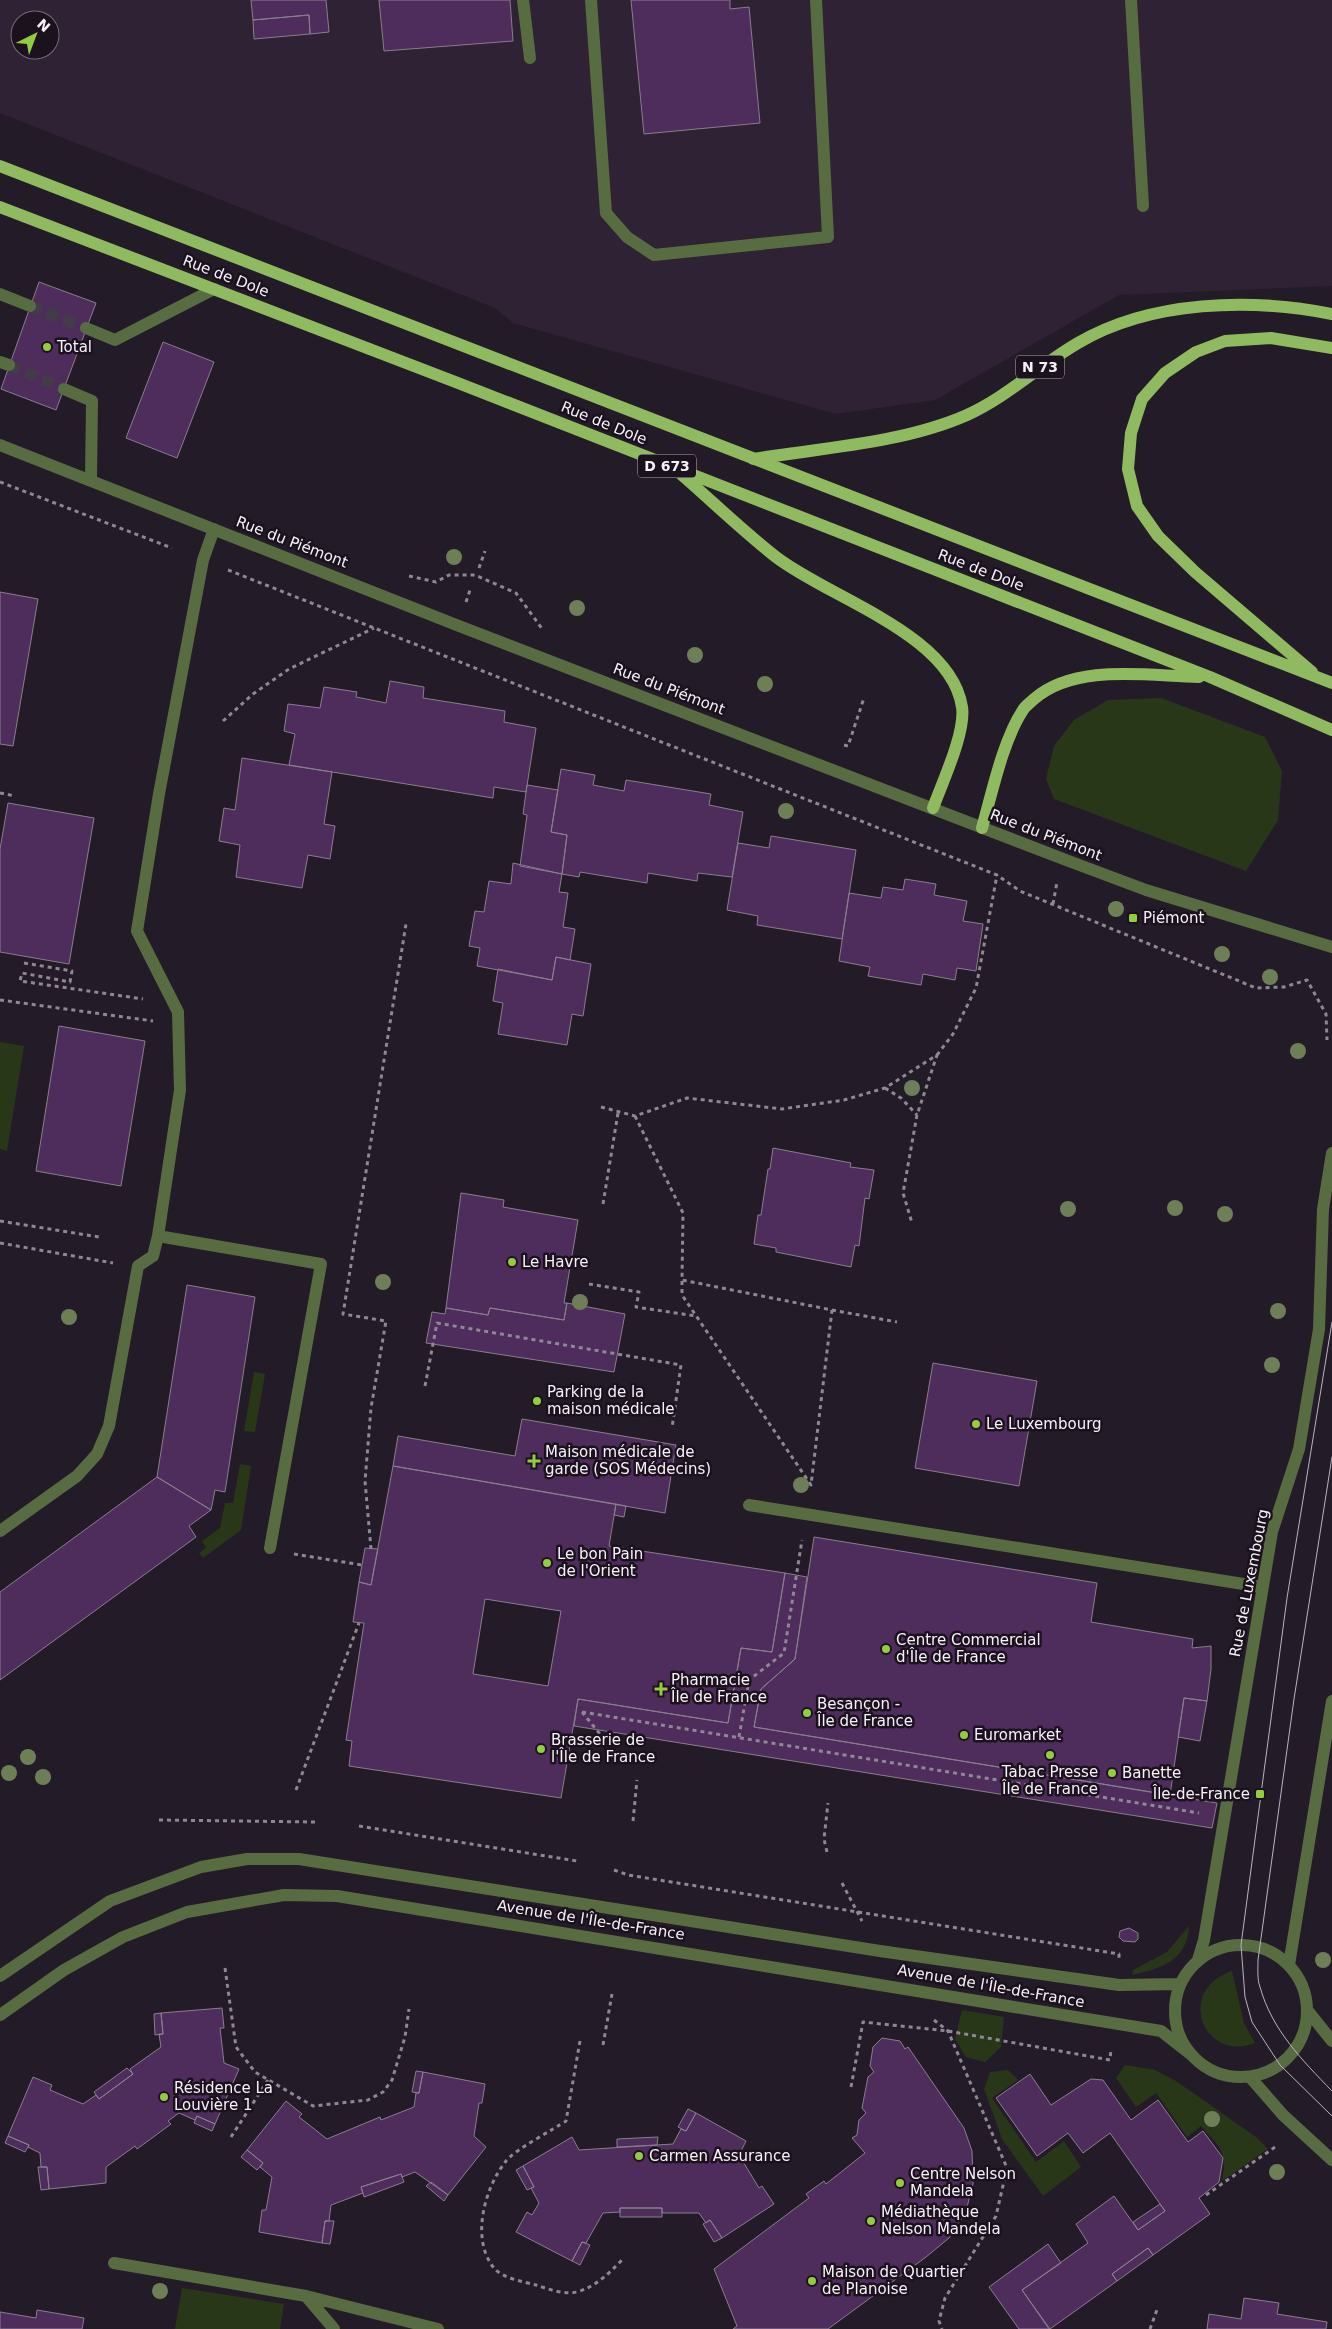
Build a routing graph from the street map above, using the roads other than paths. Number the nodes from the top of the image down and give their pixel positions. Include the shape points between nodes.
1 (523, 0) edge
2 (591, 0) edge
3 (816, 0) edge
4 (1131, 0) edge
5 (530, 58) dead end
6 (0, 166) edge
7 (1143, 206) dead end
8 (0, 207) edge
9 (214, 290) junction
10 (0, 294) edge
11 (30, 306) tunnel mouth
12 (1332, 314) edge
13 (86, 328) tunnel mouth
14 (1332, 348) edge
15 (64, 389) tunnel mouth
16 (0, 445) edge
17 (753, 459) junction
18 (675, 469) junction
19 (90, 480) junction
20 (214, 529) junction
21 (1210, 677) junction
22 (1320, 679) junction
23 (1332, 683) edge
24 (1332, 730) edge
25 (932, 808) junction
26 (982, 828) junction
27 (1332, 947) edge
28 (1332, 1153) edge
29 (158, 1236) junction
30 (749, 1505) dead end
31 (0, 1531) edge
32 (270, 1548) dead end
33 (1262, 1587) junction
34 (1332, 1701) edge
35 (1198, 1960) junction
36 (1289, 1966) junction
37 (0, 1976) edge
38 (1180, 1984) junction
39 (1308, 2011) junction
40 (0, 2015) edge
41 (1332, 2041) edge
42 (1193, 2056) junction
43 (1250, 2077) junction
44 (1332, 2160) edge
45 (114, 2263) dead end
46 (306, 2296) junction
47 (334, 2329) edge
48 (438, 2329) edge

1 - 5 street
2 - 3 street via 606,213 627,237 654,255 828,237
4 - 7 street
6 - 17 main road, Rue de Dole / D 673
8 - 9 main road, Rue de Dole / D 673
9 - 13 street via 115,340
9 - 18 main road, Rue de Dole / D 673 via 458,382
10 - 11 street
12 - 17 main road, N 73 via 1264,305 1223,304 1180,309 1128,321 1080,342 993,401 944,424 905,435
14 - 22 main road via 1271,338 1224,341 1196,352 1165,373 1142,398 1131,433 1128,469 1137,506 1158,536 1195,572
15 - 19 street via 92,400
16 - 19 street, Rue du Piémont
17 - 22 main road, Rue de Dole / D 673
18 - 21 main road, Rue de Dole / D 673
18 - 25 main road via 777,558 915,640 943,664 956,684 962,708 958,737
19 - 20 street, Rue du Piémont
20 - 25 street, Rue du Piémont
20 - 29 street via 204,560 159,794 137,931 178,1012 180,1090
21 - 24 main road, Rue de Dole / D 673
21 - 26 main road via 1097,674 1046,689 1023,708 1010,736
22 - 23 main road, Rue de Dole / D 673
25 - 26 street, Rue du Piémont
26 - 27 street, Rue du Piémont via 1146,890
28 - 33 street, Rue de Luxembourg via 1323,1209 1319,1329 1299,1449 1272,1532
29 - 31 street via 153,1256 138,1266 109,1426 97,1454 77,1476
29 - 32 street via 320,1264
30 - 33 street
33 - 35 street, Rue de Luxembourg via 1204,1940
34 - 36 street
35 - 36 street via 1225,1946 1241,1945 1276,1954
35 - 38 street
36 - 39 street via 1303,1986
37 - 38 street, Avenue de l'Île-de-France via 110,1900 201,1867 247,1859 299,1859 870,1950 1119,1985
38 - 42 street via 1175,2009 1179,2034
39 - 41 street
39 - 43 street via 1304,2032 1294,2052 1266,2073
40 - 42 street, Avenue de l'Île-de-France via 64,1970 123,1937 187,1912 284,1894 337,1896 1161,2031
42 - 43 street via 1210,2069 1230,2076
43 - 44 street via 1284,2115
45 - 46 street
46 - 47 street
46 - 48 street

